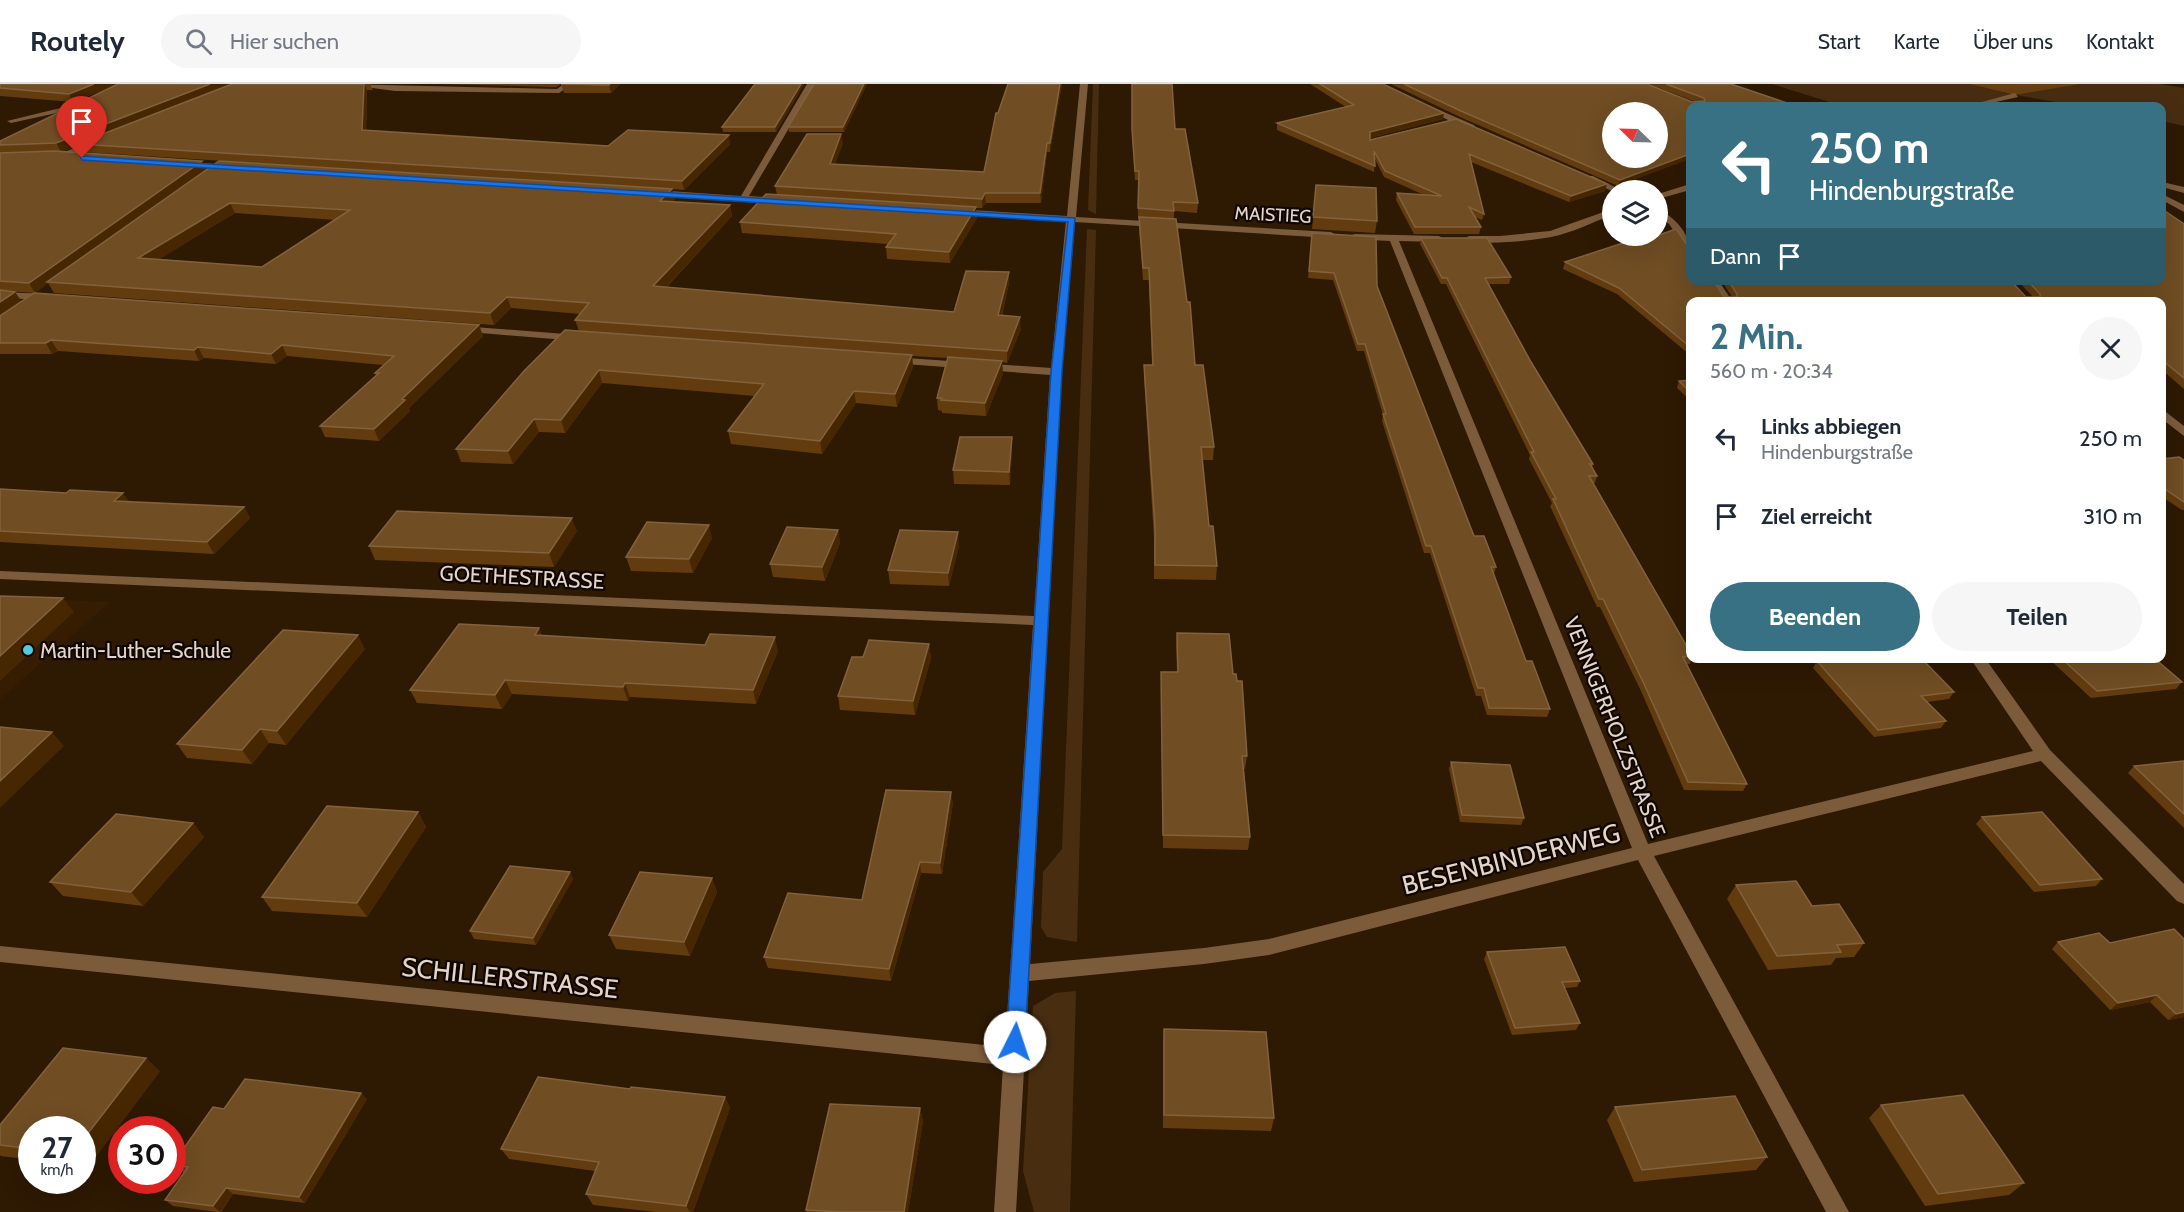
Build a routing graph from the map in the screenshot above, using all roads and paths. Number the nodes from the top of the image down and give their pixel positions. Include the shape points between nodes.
1 (346, 84) edge
2 (568, 84) edge
3 (812, 84) edge
4 (1084, 84) edge
5 (2015, 95) dead end
6 (92, 100) edge
7 (1415, 102) edge
8 (1987, 102) edge
9 (11, 121) dead end
10 (1456, 121) junction
11 (1446, 123) edge
12 (1476, 129) edge
13 (104, 139) edge
14 (59, 156) junction
15 (48, 157) edge
16 (82, 158) edge
17 (175, 163) edge
18 (221, 166) junction
19 (244, 168) edge
20 (1577, 172) edge
21 (212, 173) edge
22 (1602, 183) edge
23 (2166, 186) edge
24 (1686, 189) edge
25 (2184, 190) edge
26 (642, 192) edge
27 (1668, 194) edge
28 (744, 198) junction
29 (2166, 199) edge
30 (790, 202) edge
31 (2184, 209) edge
32 (943, 212) edge
33 (1602, 216) edge
34 (1668, 219) edge
35 (1072, 220) junction
36 (1394, 239) junction
37 (1686, 242) edge
38 (46, 293) junction
39 (0, 295) edge
40 (65, 298) edge
41 (25, 308) edge
42 (446, 327) edge
43 (588, 338) edge
44 (881, 360) edge
45 (1056, 372) junction
46 (2166, 416) edge
47 (2184, 432) edge
48 (0, 575) edge
49 (1042, 621) junction
50 (1980, 663) edge
51 (2044, 754) junction
52 (1643, 852) junction
53 (2184, 896) edge
54 (0, 954) edge
55 (1020, 973) junction
56 (1014, 1057) junction
57 (1005, 1212) edge
58 (1838, 1212) edge

1 - 2 street via 395,89 559,91
3 - 28 street
4 - 35 street
5 - 8 street
6 - 9 street
7 - 10 street
10 - 11 street
10 - 12 street
13 - 14 street
14 - 15 street
14 - 16 street
17 - 18 street
18 - 19 street
18 - 21 street
20 - 22 street
23 - 25 street
24 - 27 street
26 - 28 street
28 - 30 street
29 - 31 street
32 - 35 street, MAISTIEG
33 - 36 street, MAISTIEG via 1551,234 1500,239
34 - 37 street
35 - 36 street, MAISTIEG
35 - 45 street
36 - 52 street, VENNIGERHOLZSTRASSE
38 - 39 street
38 - 40 street
38 - 41 street
42 - 43 street
44 - 45 street
45 - 49 street
46 - 47 street
48 - 49 street, GOETHESTRASSE
49 - 55 street
50 - 51 street
51 - 52 street, BESENBINDERWEG
51 - 53 street
52 - 55 street, BESENBINDERWEG via 1269,946
52 - 58 street, VENNIGERHOLZSTRASSE
54 - 56 street, SCHILLERSTRASSE
55 - 56 street
56 - 57 street

